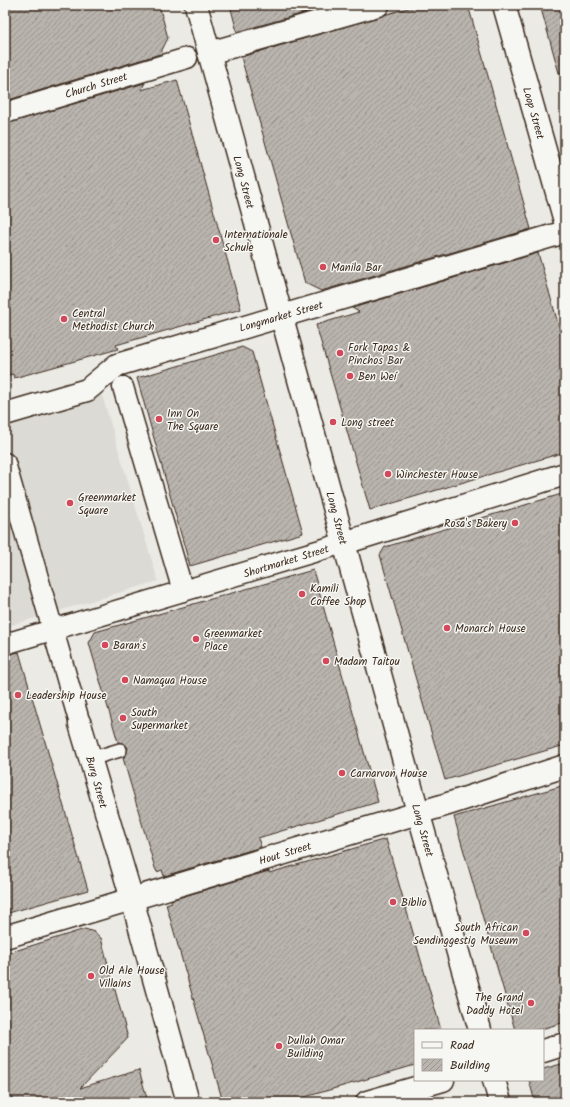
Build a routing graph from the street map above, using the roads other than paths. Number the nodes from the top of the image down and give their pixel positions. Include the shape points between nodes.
1 (196, 5) edge
2 (378, 5) edge
3 (504, 5) edge
4 (209, 53) junction
5 (188, 58) dead end
6 (5, 113) edge
7 (565, 221) edge
8 (565, 232) edge
9 (281, 316) junction
10 (117, 365) junction
11 (123, 387) joint
12 (5, 414) edge
13 (5, 463) edge
14 (565, 474) edge
15 (344, 543) junction
16 (183, 591) junction
17 (54, 630) junction
18 (5, 644) edge
19 (80, 724) joint
20 (120, 750) dead end
21 (90, 759) junction
22 (565, 766) edge
23 (418, 813) junction
24 (132, 900) junction
25 (5, 937) edge
26 (480, 1029) edge
27 (565, 1044) edge
28 (544, 1051) edge
29 (440, 1081) edge
30 (494, 1081) edge
31 (188, 1102) edge
32 (367, 1102) edge
33 (500, 1102) edge

1 - 4 street, Long Street
2 - 4 street
3 - 7 street, Loop Street
4 - 9 street, Long Street
5 - 6 street, Church Street
8 - 9 street, Longmarket Street
9 - 10 street, Longmarket Street
9 - 15 street, Long Street
10 - 11 lane
10 - 12 street, Longmarket Street via 87,390
11 - 16 street
13 - 17 street, Burg Street
14 - 15 street, Shortmarket Street
15 - 16 street, Shortmarket Street
15 - 23 street, Long Street
16 - 17 street, Shortmarket Street
17 - 18 street, Shortmarket Street
17 - 19 street, Burg Street
19 - 21 street, Burg Street
20 - 21 lane
21 - 24 street, Burg Street
22 - 23 street, Hout Street
23 - 24 street, Hout Street
23 - 26 street, Long Street
24 - 25 street, Hout Street
24 - 31 street, Burg Street
27 - 28 street
29 - 32 street
30 - 33 street

